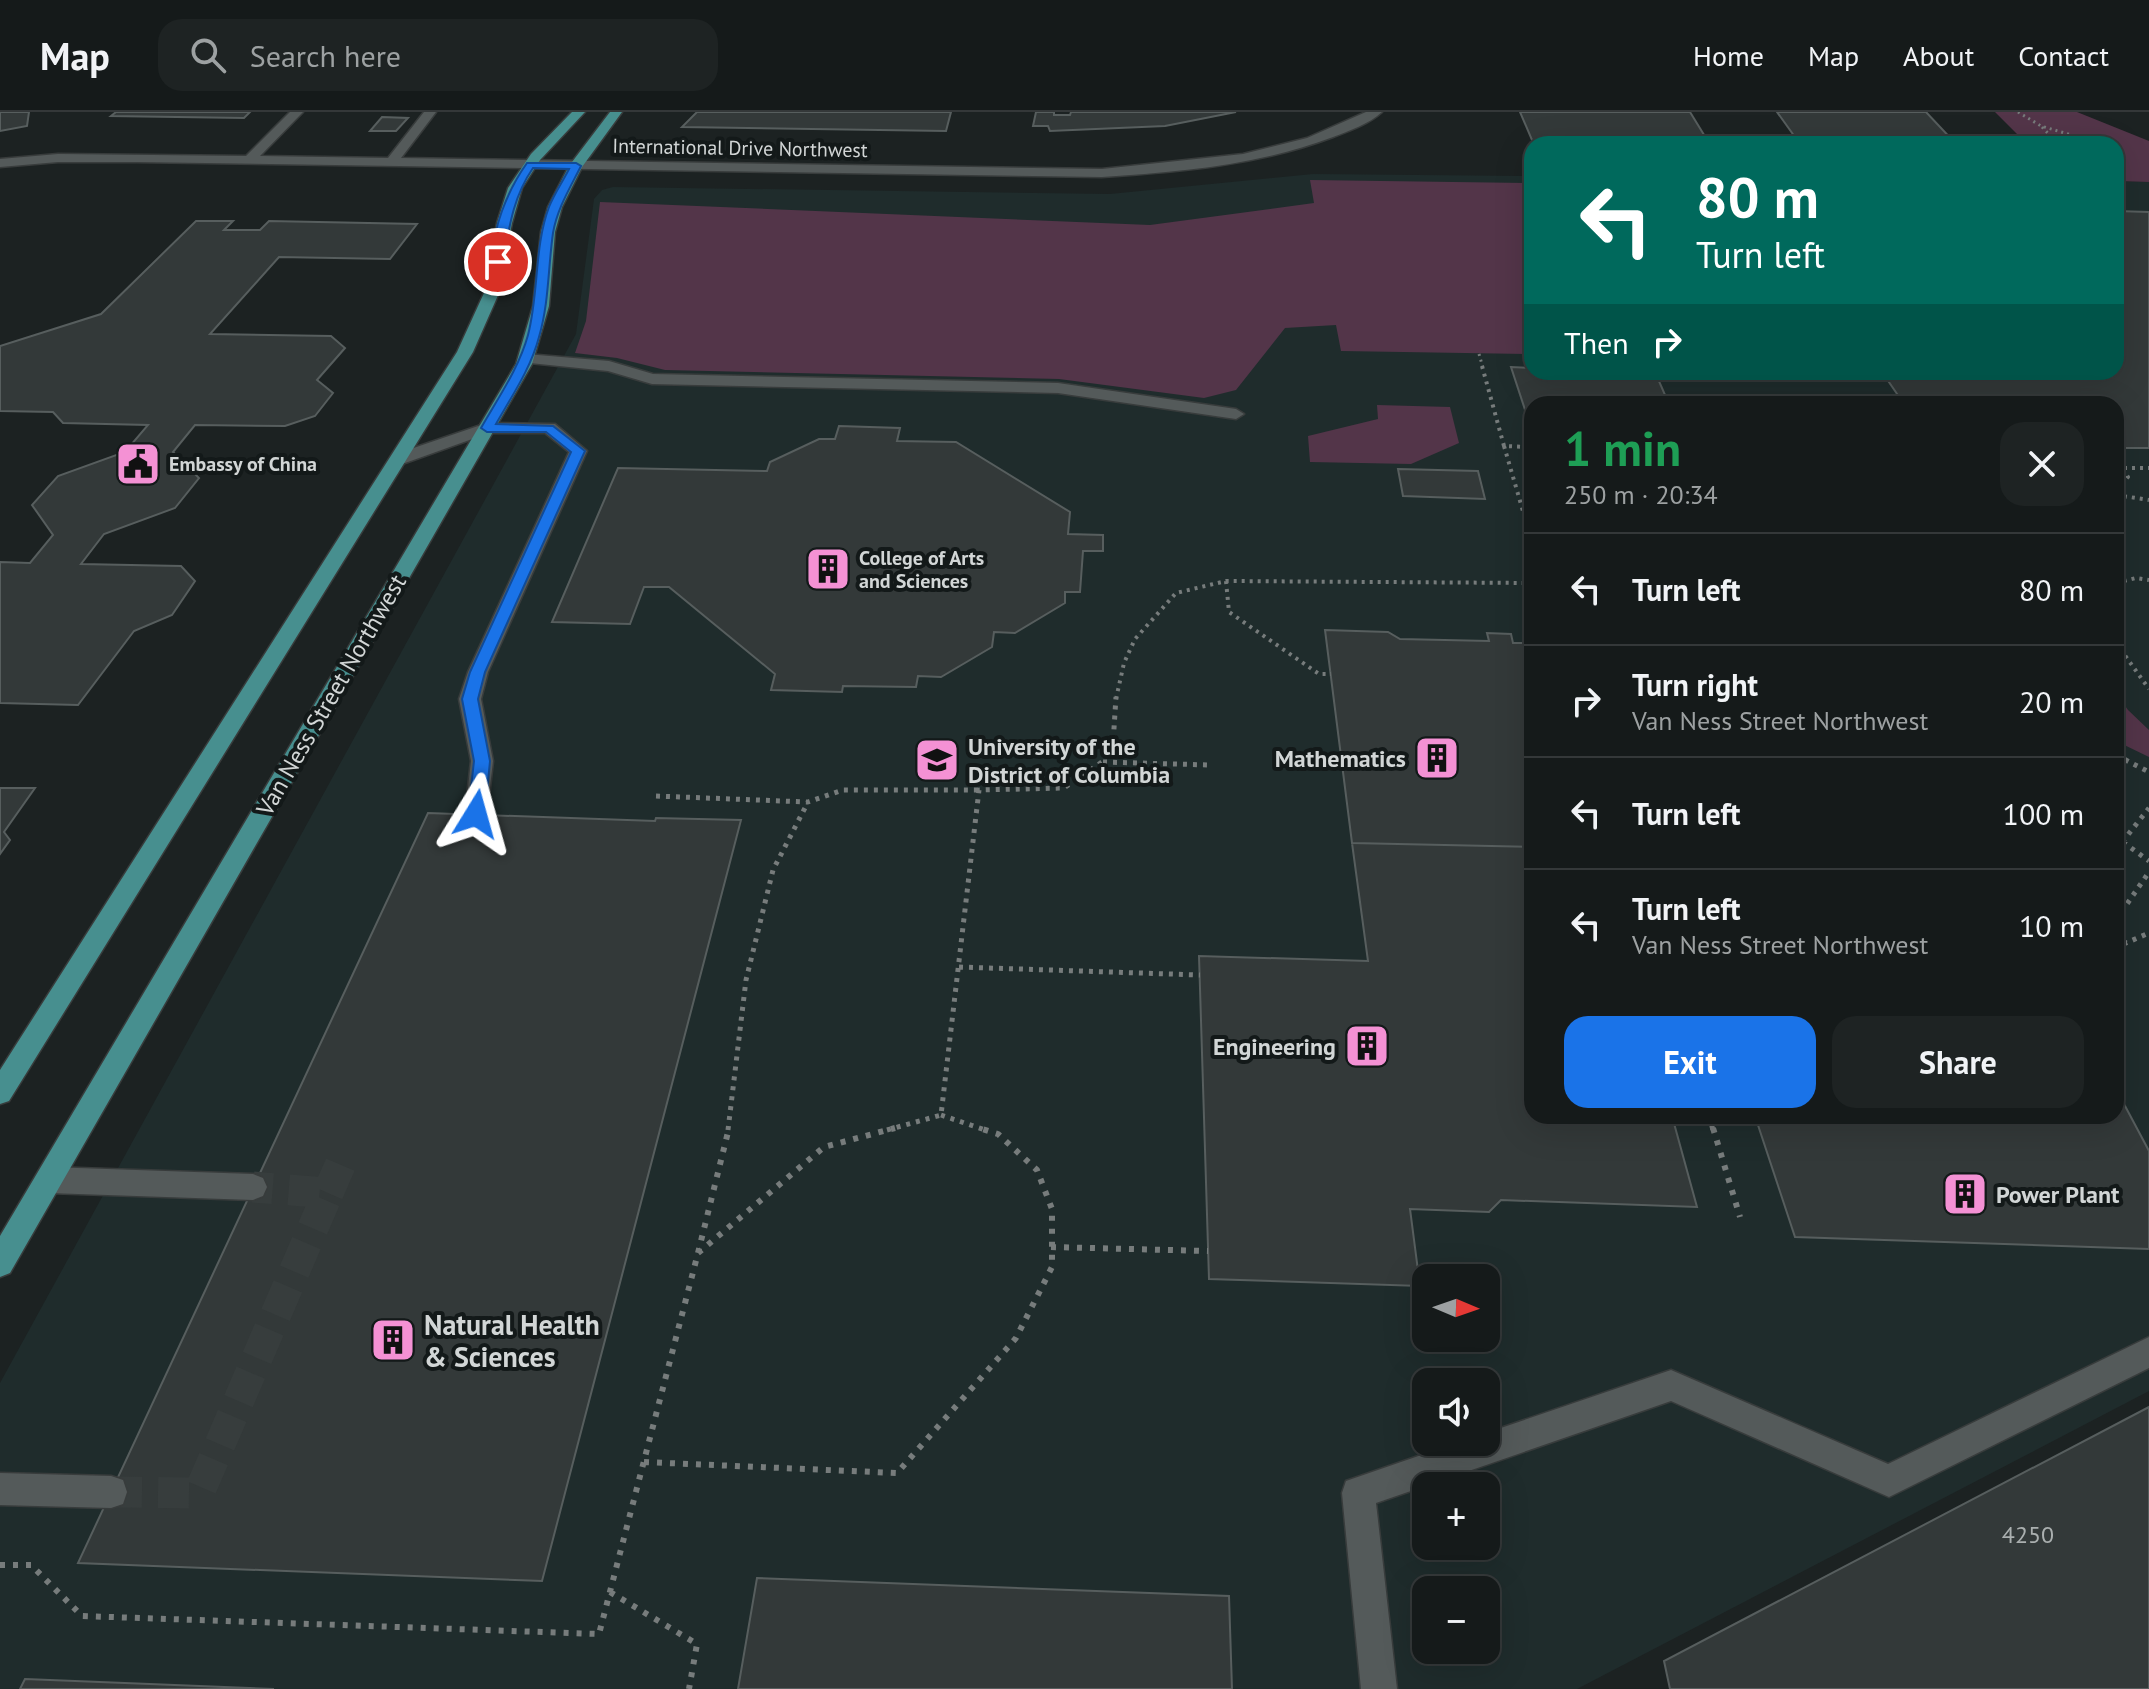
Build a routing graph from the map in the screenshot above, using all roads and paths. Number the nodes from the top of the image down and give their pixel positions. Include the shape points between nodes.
1 (297, 112) edge
2 (430, 112) edge
3 (579, 112) edge
4 (616, 112) edge
5 (1376, 112) edge
6 (2018, 112) edge
7 (2041, 126) junction
8 (2050, 136) edge
9 (2075, 136) edge
10 (249, 160) junction
11 (0, 163) edge
12 (391, 163) junction
13 (531, 165) junction
14 (576, 166) junction
15 (1479, 354) dead end
16 (526, 359) junction
17 (1236, 414) dead end
18 (487, 428) junction
19 (1504, 446) junction
20 (1524, 447) edge
21 (399, 459) junction
22 (2124, 468) edge
23 (2149, 468) edge
24 (2124, 494) edge
25 (2149, 500) edge
26 (1524, 515) edge
27 (2149, 580) edge
28 (1226, 581) junction
29 (2124, 581) edge
30 (1524, 583) edge
31 (2124, 654) edge
32 (1331, 674) dead end
33 (2149, 689) edge
34 (2124, 759) edge
35 (1102, 762) junction
36 (1210, 765) dead end
37 (2149, 772) edge
38 (979, 790) junction
39 (656, 796) dead end
40 (808, 802) junction
41 (2149, 808) edge
42 (476, 814) dead end
43 (2124, 841) edge
44 (2124, 843) edge
45 (2149, 861) edge
46 (2149, 872) edge
47 (2124, 908) edge
48 (2149, 933) edge
49 (2124, 941) edge
50 (959, 967) junction
51 (1200, 975) dead end
52 (0, 1093) edge
53 (941, 1115) junction
54 (1711, 1124) edge
55 (49, 1180) junction
56 (253, 1187) tunnel mouth
57 (1740, 1217) dead end
58 (1051, 1247) junction
59 (1208, 1251) dead end
60 (698, 1253) junction
61 (0, 1263) edge
62 (2149, 1352) edge
63 (644, 1462) junction
64 (0, 1489) edge
65 (111, 1492) tunnel mouth
66 (0, 1565) edge
67 (610, 1592) junction
68 (689, 1689) edge
69 (1379, 1689) edge

1 - 10 street
2 - 12 street
3 - 13 main road
4 - 14 main road, Van Ness Street Northwest
5 - 14 street, International Drive Northwest via 1283,148 1132,171
6 - 7 path
7 - 8 path
7 - 9 path
10 - 11 street, International Drive Northwest via 70,158
10 - 12 street, International Drive Northwest
12 - 13 street, International Drive Northwest
13 - 14 street, International Drive Northwest
13 - 21 main road via 516,185 507,212 483,319
14 - 16 main road, Van Ness Street Northwest via 548,232 541,306
15 - 19 path
16 - 17 street via 609,366 652,379 1058,388
16 - 18 main road, Van Ness Street Northwest
18 - 21 street
18 - 42 street via 549,428 578,451 470,699 482,761
18 - 55 main road, Van Ness Street Northwest
19 - 20 path
19 - 26 path
21 - 52 main road
22 - 23 path
24 - 25 path
27 - 29 path
28 - 30 path
28 - 32 path via 1229,612 1319,674
28 - 35 path via 1176,593 1135,639 1117,688 1113,744
31 - 33 path
34 - 37 path
35 - 36 path
35 - 38 path via 1064,788
38 - 40 path via 843,790
38 - 50 path
39 - 40 path
40 - 60 path via 773,870 746,980 732,1115
41 - 43 path
44 - 45 path
46 - 47 path
48 - 49 path
50 - 51 path
50 - 53 path
53 - 58 path via 998,1134 1037,1170 1052,1209
53 - 60 path via 824,1147
54 - 57 path
55 - 56 street
55 - 61 main road, Van Ness Street Northwest
58 - 59 path
58 - 63 path via 1052,1267 1016,1338 897,1473
60 - 63 path
62 - 69 street via 1889,1481 1671,1385 1358,1493
63 - 67 path
64 - 65 street
66 - 67 path via 31,1565 82,1616 599,1634
67 - 68 path via 697,1644

